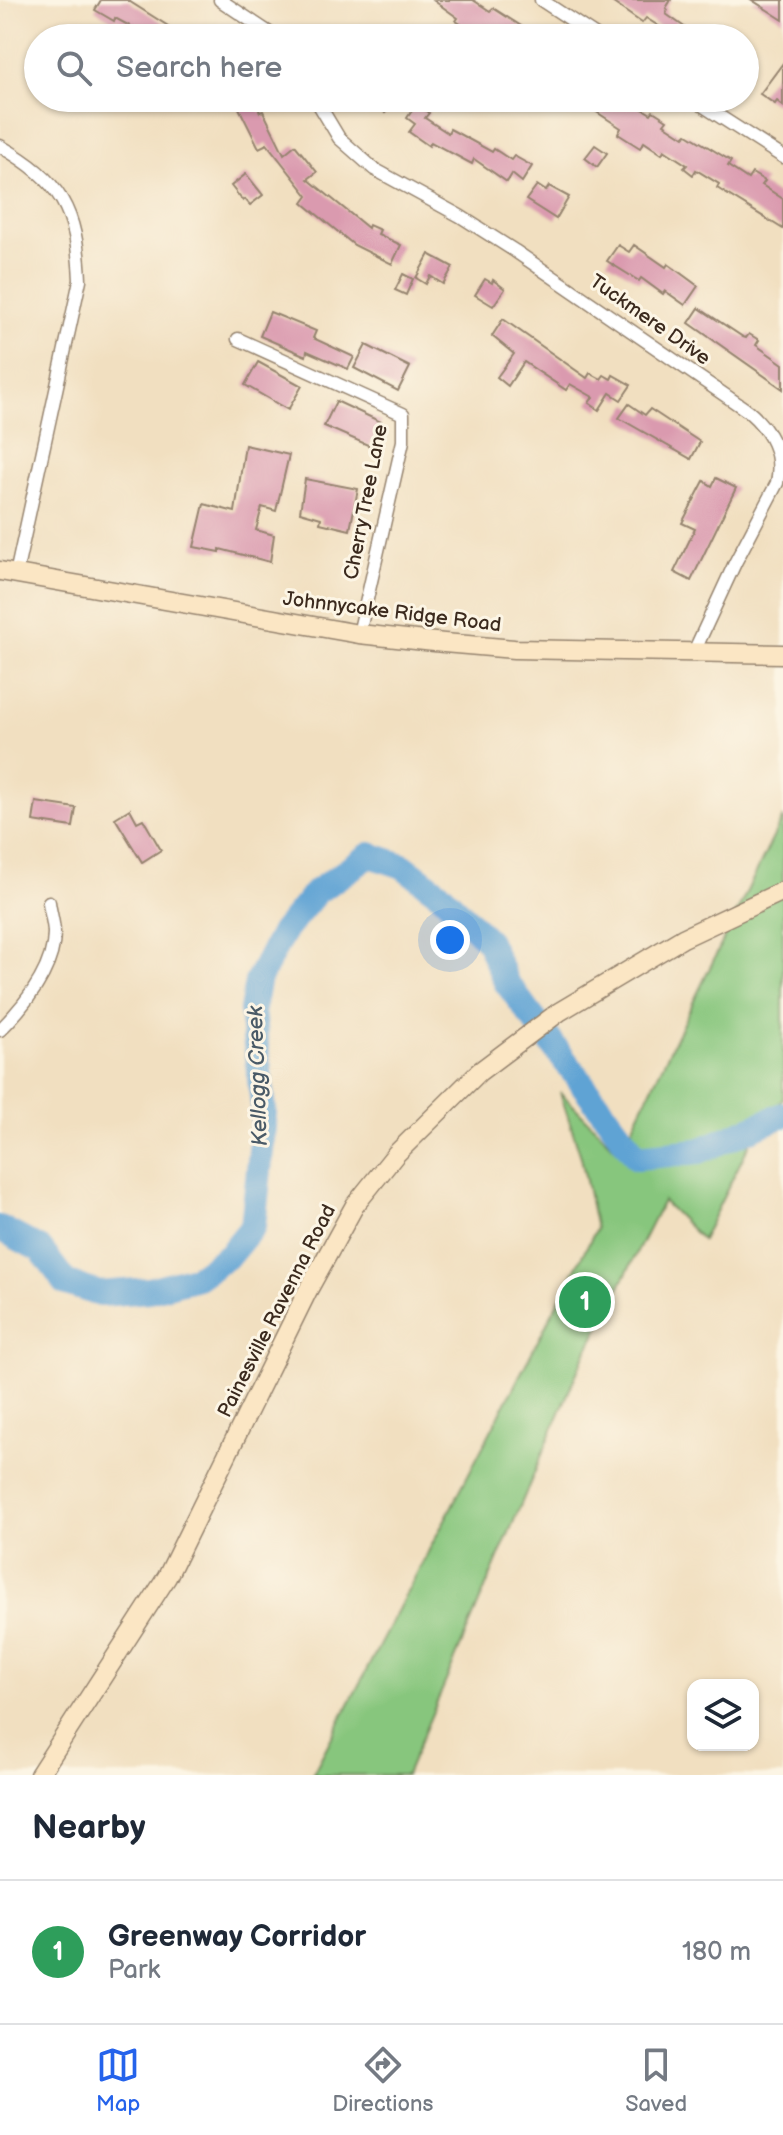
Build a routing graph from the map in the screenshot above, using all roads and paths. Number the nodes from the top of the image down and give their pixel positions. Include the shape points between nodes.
1 (220, 0) edge
2 (541, 0) edge
3 (256, 24) edge
4 (578, 24) edge
5 (323, 112) edge
6 (713, 112) edge
7 (0, 146) edge
8 (783, 157) edge
9 (238, 339) dead end
10 (8, 573) edge
11 (359, 634) junction
12 (693, 654) junction
13 (783, 654) edge
14 (783, 891) edge
15 (49, 902) dead end
16 (0, 1030) edge
17 (39, 1775) edge

1 - 3 street
2 - 4 street
5 - 12 street, Tuckmere Drive via 339,138 374,169 515,251 748,411 774,440 780,456 777,483
6 - 8 street
7 - 10 street via 57,190 76,232 80,280
9 - 11 street, Cherry Tree Lane via 403,414 403,441
10 - 11 street, Johnnycake Ridge Road
11 - 12 street, Johnnycake Ridge Road via 514,649
12 - 13 street, Johnnycake Ridge Road
14 - 17 street, Painesville Ravenna Road via 683,938 559,1012 479,1072 396,1154 355,1205 307,1292 167,1577
15 - 16 street via 52,952 34,989

